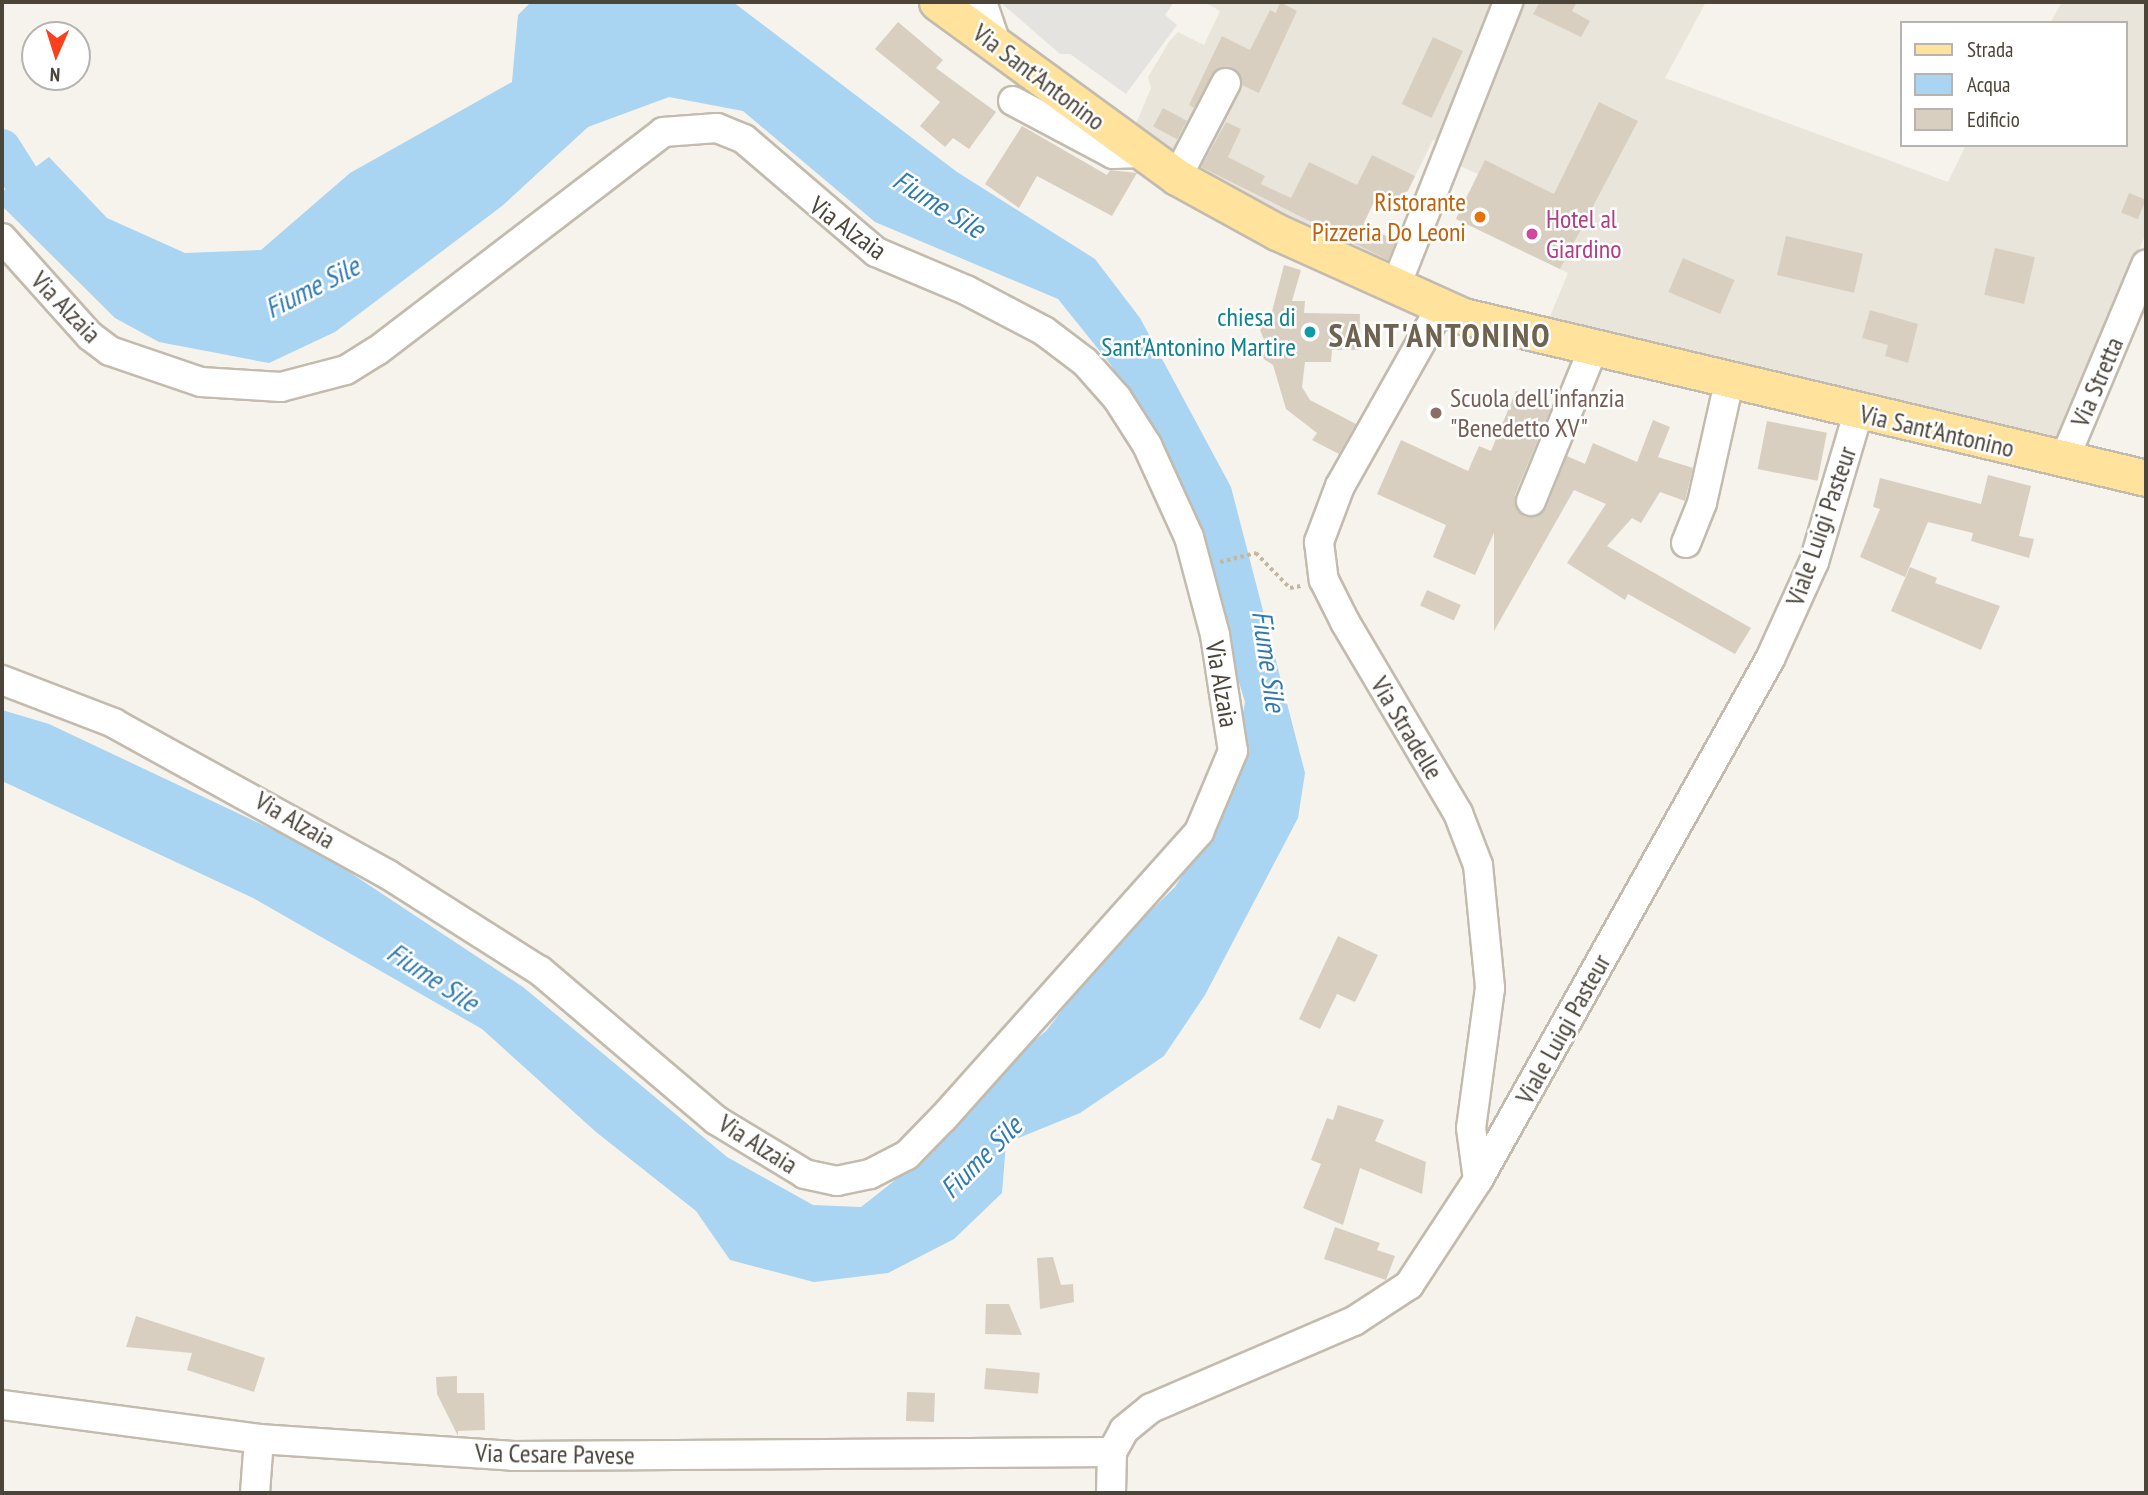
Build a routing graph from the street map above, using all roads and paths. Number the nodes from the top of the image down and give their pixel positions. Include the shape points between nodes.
1 (937, 2) edge
2 (982, 2) edge
3 (1212, 2) edge
4 (1223, 2) edge
5 (1507, 2) edge
6 (997, 46) junction
7 (1226, 83) dead end
8 (1013, 101) dead end
9 (1140, 153) junction
10 (1177, 177) junction
11 (2, 239) edge
12 (2146, 265) edge
13 (1395, 288) junction
14 (1441, 307) junction
15 (1593, 349) junction
16 (1729, 382) junction
17 (1858, 412) junction
18 (2064, 460) junction
19 (2146, 478) edge
20 (1531, 501) dead end
21 (1686, 543) dead end
22 (1213, 563) dead end
23 (1324, 580) junction
24 (2, 680) edge
25 (1478, 1180) junction
26 (2, 1405) edge
27 (259, 1439) junction
28 (1112, 1452) junction
29 (255, 1493) edge
30 (1111, 1493) edge

1 - 6 main road, Via Sant'Antonino
2 - 6 street
3 - 4 path
5 - 13 street
6 - 9 main road, Via Sant'Antonino
7 - 10 street
8 - 9 street, Via Sant'Antonino via 1114,154
9 - 10 main road, Via Sant'Antonino
10 - 13 main road, Via Sant'Antonino
11 - 24 street, Via Alzaia via 90,336 110,351 201,382 281,387 346,370 377,351 663,132 718,128 744,139 876,252 966,290 1044,331 1085,362 1117,398 1147,446 1189,537 1217,648 1233,751 1199,832 943,1118 907,1155 870,1174 837,1181 805,1174 716,1120 540,971 365,861 114,723
12 - 18 street, Via Stretta
13 - 14 main road, Via Sant'Antonino
14 - 15 main road, Via Sant'Antonino
14 - 23 street, Via Stradelle via 1340,486 1319,542
15 - 16 main road, Via Sant'Antonino
15 - 20 street
16 - 17 main road, Via Sant'Antonino
16 - 21 street via 1702,503
17 - 18 main road, Via Sant'Antonino
17 - 25 street, Viale Luigi Pasteur via 1814,562 1770,659
18 - 19 main road, Via Sant'Antonino
22 - 23 path via 1252,554 1290,588
23 - 25 street, Via Stradelle via 1458,813 1478,865 1490,988 1471,1128
25 - 28 street, Viale Luigi Pasteur via 1409,1285 1354,1321 1151,1408 1124,1430
26 - 27 street, Via Cesare Pavese
27 - 28 street, Via Cesare Pavese via 513,1457
27 - 29 street
28 - 30 street

